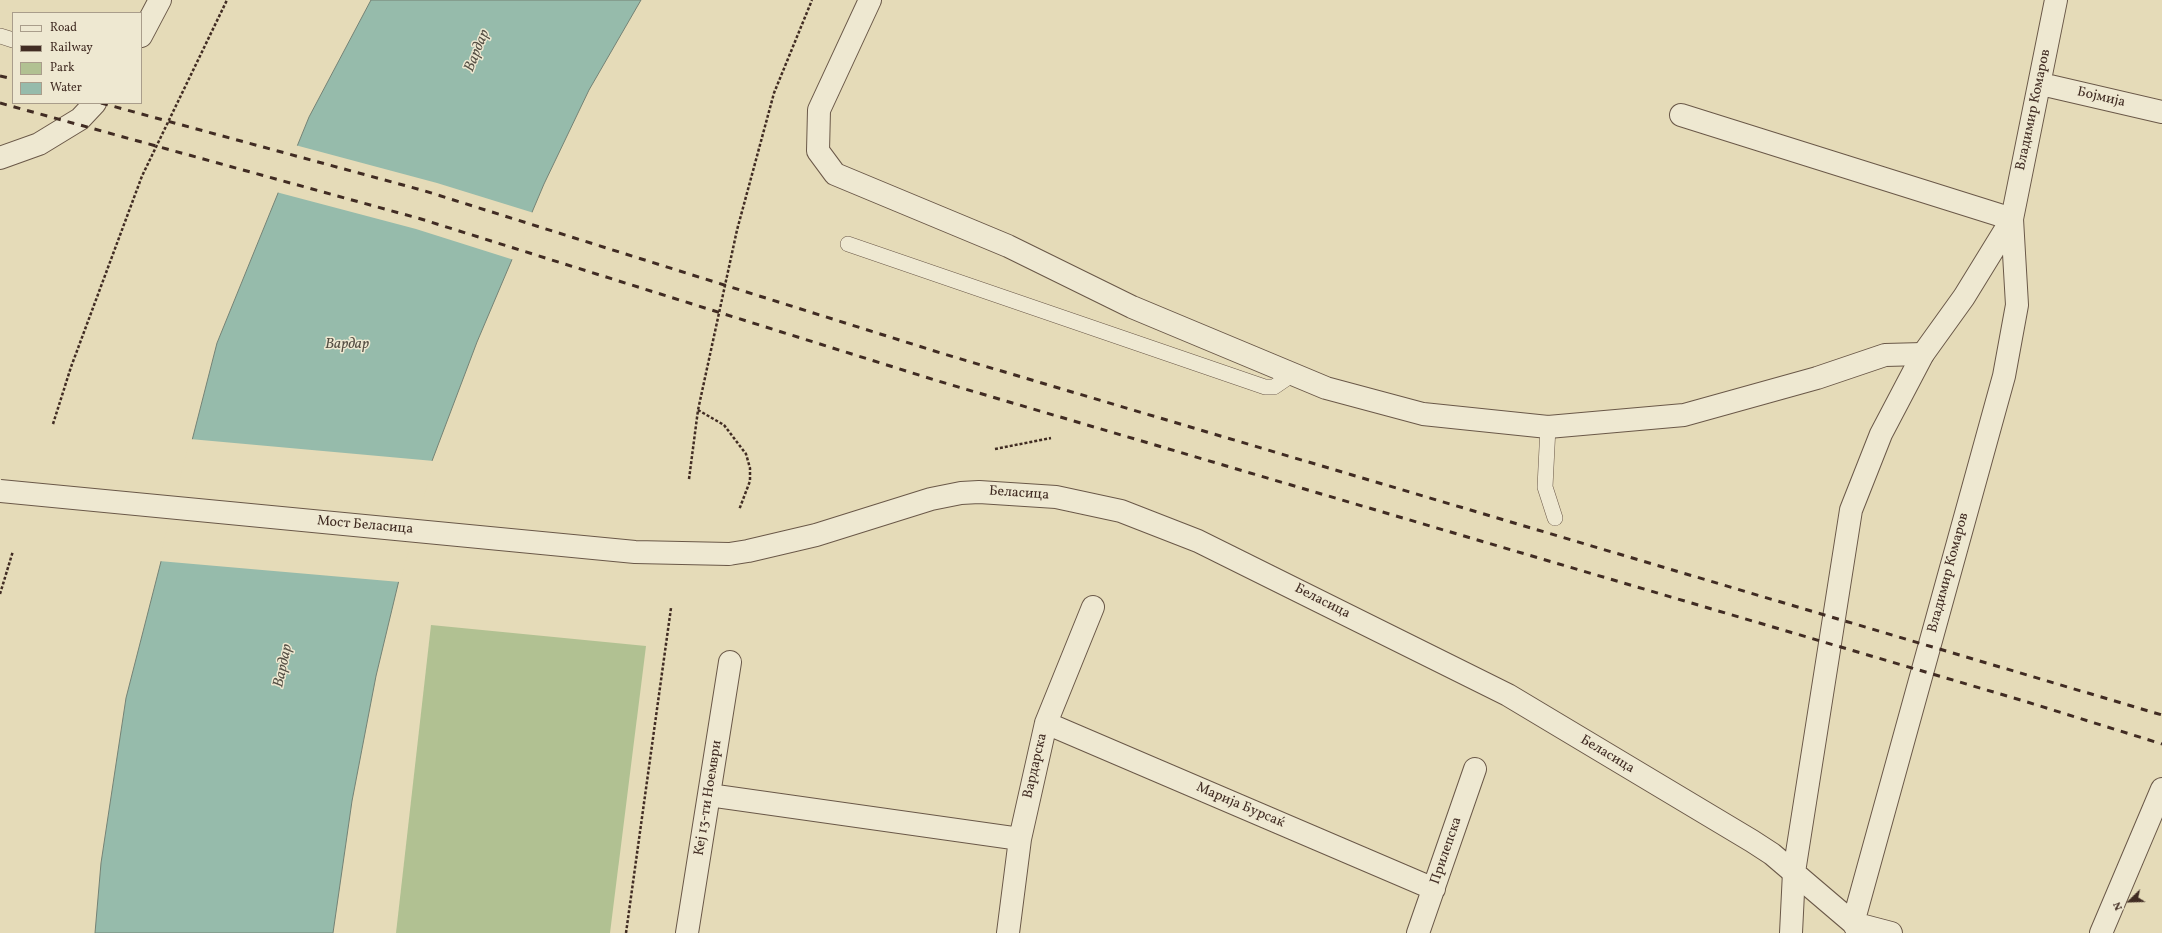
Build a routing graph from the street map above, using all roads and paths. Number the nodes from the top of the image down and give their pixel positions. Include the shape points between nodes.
1 (160, 0) edge
2 (227, 0) edge
3 (812, 0) edge
4 (870, 0) edge
5 (2056, 0) edge
6 (142, 34) edge
7 (0, 36) edge
8 (12, 40) edge
9 (2041, 84) junction
10 (94, 104) edge
11 (2162, 112) edge
12 (1681, 115) dead end
13 (0, 158) edge
14 (2012, 219) junction
15 (848, 244) dead end
16 (1923, 354) junction
17 (1293, 374) junction
18 (698, 410) junction
19 (53, 424) dead end
20 (1548, 427) junction
21 (1051, 438) dead end
22 (995, 449) dead end
23 (689, 479) dead end
24 (0, 491) edge
25 (740, 510) dead end
26 (1555, 518) dead end
27 (13, 551) dead end
28 (729, 554) joint
29 (0, 594) edge
30 (1093, 607) dead end
31 (671, 608) dead end
32 (730, 662) dead end
33 (1046, 723) junction
34 (1475, 769) dead end
35 (2162, 789) edge
36 (709, 795) junction
37 (1020, 839) junction
38 (1794, 872) junction
39 (1434, 888) junction
40 (1854, 930) edge
41 (626, 933) edge
42 (687, 933) edge
43 (1008, 933) edge
44 (1418, 933) edge
45 (1791, 933) edge
46 (1890, 933) edge
47 (2101, 933) edge

1 - 6 street
2 - 19 path via 142,176 71,367
3 - 18 path via 774,93 737,230
4 - 17 street via 819,110 818,151 835,174 1008,246 1132,307
5 - 9 street, Владимир Комаров
7 - 8 lane
9 - 11 street, Бојмија
9 - 14 street, Владимир Комаров
10 - 13 street via 80,119 39,144
12 - 14 street
14 - 16 street, Владимир Комаров via 1971,286
14 - 40 street, Владимир Комаров via 2017,305 2004,376
15 - 17 lane via 1265,387 1274,387
16 - 20 street via 1885,355 1817,378 1684,415
16 - 38 street, Владимир Комаров via 1882,434 1851,510
17 - 20 street via 1326,388 1423,414
18 - 23 path
18 - 25 path via 724,425 746,454 750,481
20 - 26 lane via 1545,487
21 - 22 path
24 - 28 street, Мост Беласица, bridge via 620,550
27 - 29 path
28 - 38 street, Беласица via 748,552 816,535 931,499 961,493 1056,497 1121,511 1198,541 1508,695 1752,841
30 - 33 street, Вардарска
31 - 41 path
32 - 36 street, Кеј 13-ти Ноември
33 - 37 street, Вардарска
33 - 39 street, Марија Бурсаќ
34 - 39 street, Прилепска
35 - 47 street
36 - 37 street
36 - 42 street, Кеј 13-ти Ноември
37 - 43 street, Вардарска
38 - 40 street, Беласица
38 - 45 street, Владимир Комаров
39 - 44 street, Прилепска
40 - 46 street, Беласица

